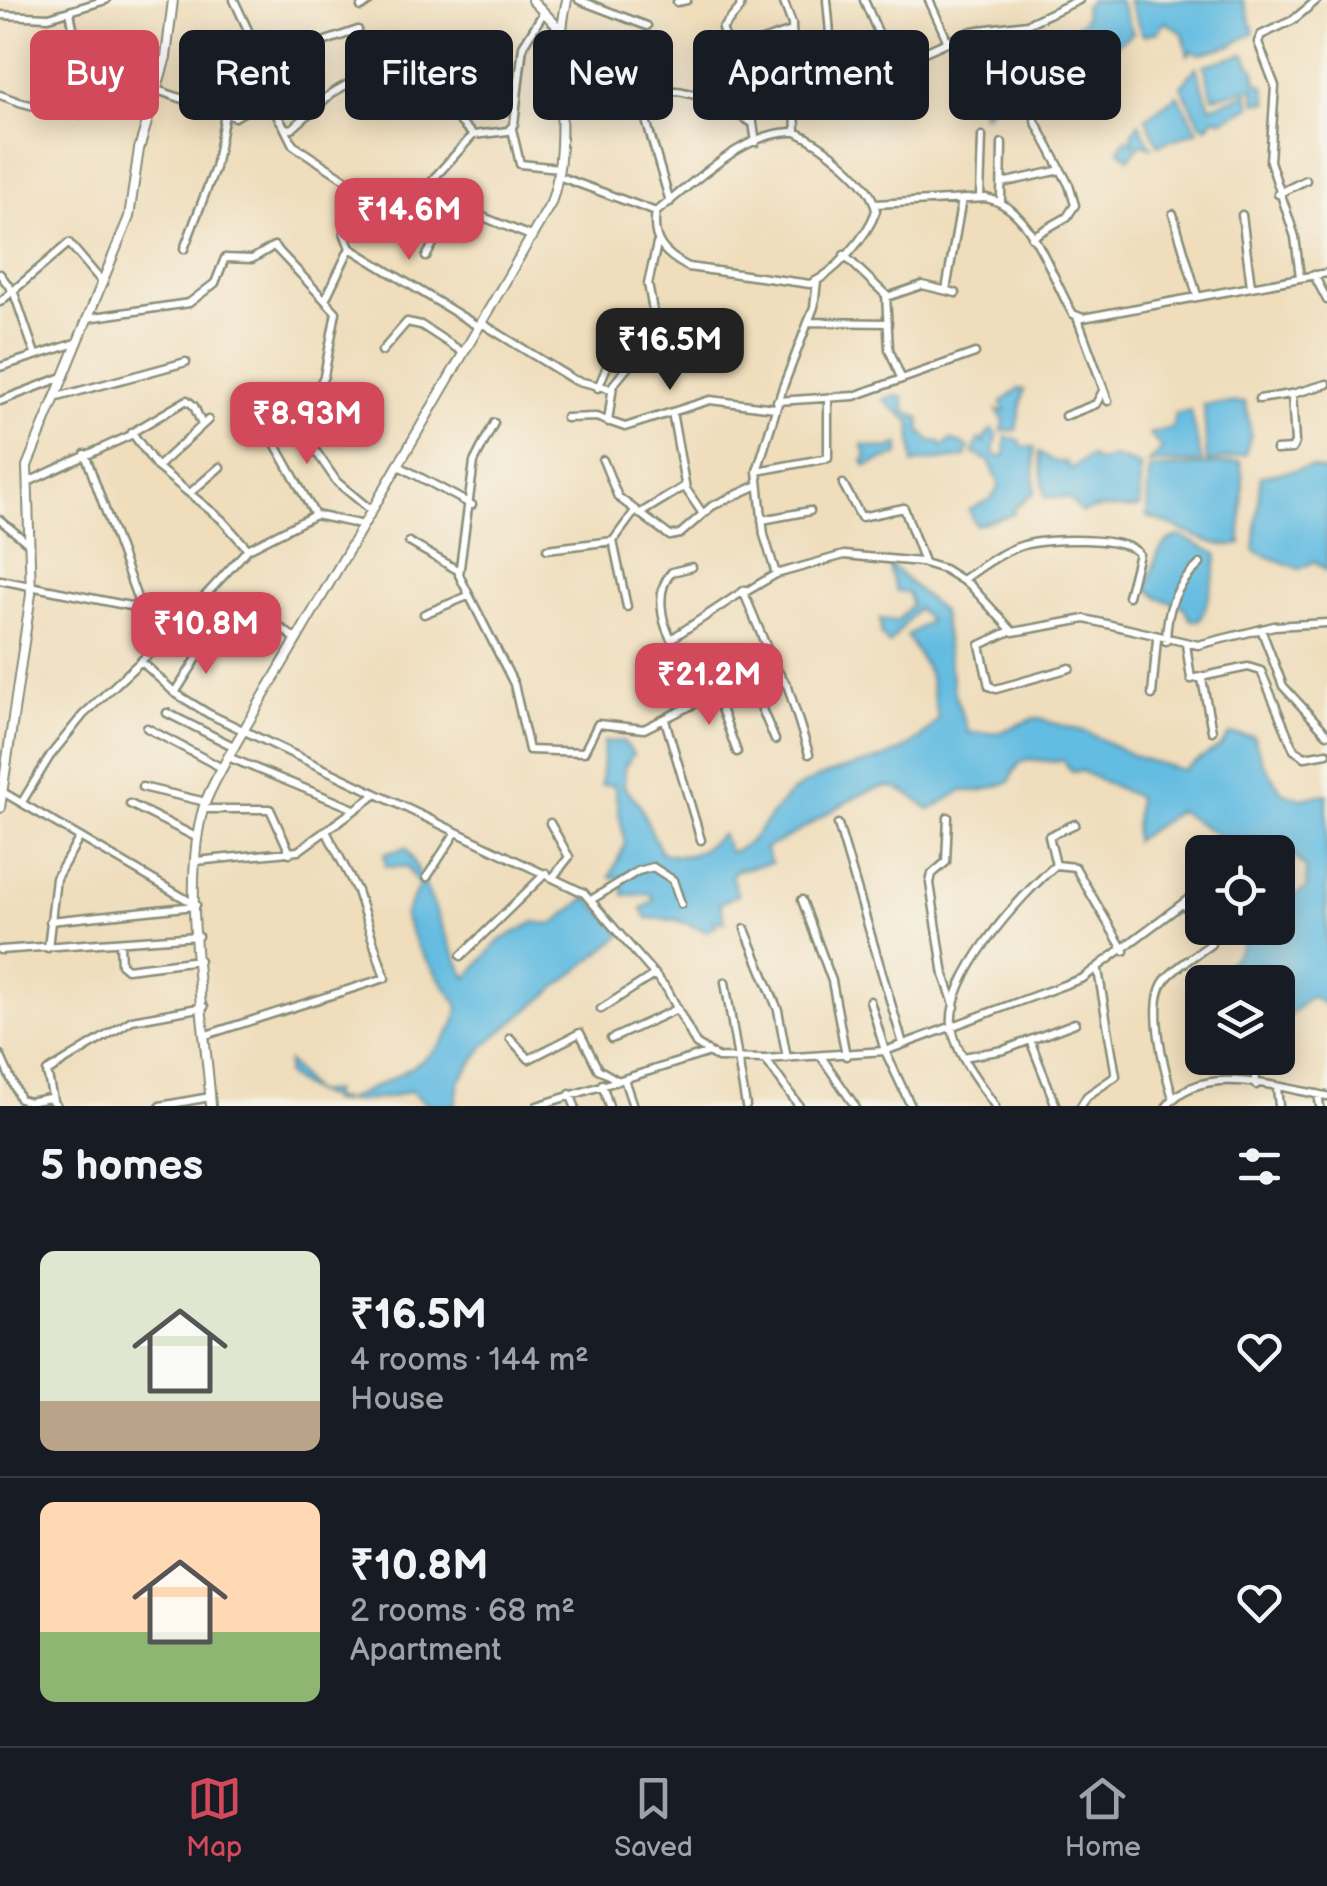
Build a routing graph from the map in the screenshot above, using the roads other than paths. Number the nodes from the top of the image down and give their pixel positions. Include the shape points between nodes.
1 (106, 0) edge
2 (173, 0) edge
3 (234, 0) edge
4 (372, 0) edge
5 (532, 0) edge
6 (567, 0) edge
7 (579, 0) edge
8 (687, 0) edge
9 (740, 0) edge
10 (783, 0) edge
11 (827, 0) edge
12 (864, 0) edge
13 (929, 0) edge
14 (1079, 0) edge
15 (1318, 0) edge
16 (677, 2) edge
17 (360, 7) dead end
18 (545, 11) junction
19 (70, 12) junction
20 (0, 15) edge
21 (647, 26) dead end
22 (560, 29) junction
23 (74, 30) edge
24 (248, 30) dead end
25 (722, 30) edge
26 (792, 30) edge
27 (830, 30) edge
28 (877, 30) edge
29 (948, 42) junction
30 (929, 50) edge
31 (159, 79) edge
32 (0, 95) edge
33 (30, 105) edge
34 (148, 120) edge
35 (224, 120) edge
36 (280, 120) edge
37 (794, 120) edge
38 (1036, 121) dead end
39 (282, 124) junction
40 (512, 129) junction
41 (796, 132) junction
42 (473, 135) junction
43 (982, 136) dead end
44 (756, 142) junction
45 (1002, 143) dead end
46 (1061, 170) junction
47 (559, 172) junction
48 (1306, 180) dead end
49 (1002, 183) junction
50 (364, 190) junction
51 (1278, 194) junction
52 (425, 196) junction
53 (980, 198) junction
54 (962, 199) junction
55 (670, 202) junction
56 (1002, 202) junction
57 (875, 204) junction
58 (453, 206) junction
59 (656, 212) junction
60 (1173, 214) dead end
61 (1242, 215) dead end
62 (534, 237) junction
63 (1032, 237) junction
64 (658, 242) junction
65 (350, 248) junction
66 (184, 249) dead end
67 (844, 255) junction
68 (426, 258) dead end
69 (1327, 273) edge
70 (0, 274) edge
71 (1314, 275) junction
72 (1300, 278) junction
73 (817, 281) junction
74 (103, 284) junction
75 (1251, 286) junction
76 (946, 290) junction
77 (14, 293) junction
78 (956, 294) dead end
79 (1196, 295) junction
80 (887, 297) junction
81 (325, 300) junction
82 (1327, 300) edge
83 (0, 302) edge
84 (1077, 317) junction
85 (88, 318) junction
86 (809, 322) junction
87 (888, 323) junction
88 (482, 326) junction
89 (626, 339) dead end
90 (76, 343) junction
91 (382, 351) dead end
92 (975, 353) dead end
93 (35, 354) junction
94 (465, 354) junction
95 (186, 362) dead end
96 (0, 366) edge
97 (60, 378) junction
98 (901, 378) junction
99 (1327, 385) edge
100 (598, 388) junction
101 (612, 389) junction
102 (1103, 390) junction
103 (1292, 394) junction
104 (52, 398) junction
105 (828, 398) junction
106 (1259, 399) dead end
107 (0, 401) edge
108 (1108, 401) dead end
109 (776, 405) junction
110 (672, 412) junction
111 (1065, 416) dead end
112 (566, 418) dead end
113 (608, 422) junction
114 (494, 423) dead end
115 (130, 434) junction
116 (272, 438) dead end
117 (1276, 450) dead end
118 (85, 454) junction
119 (603, 460) dead end
120 (158, 466) junction
121 (399, 466) junction
122 (220, 467) dead end
123 (757, 471) junction
124 (26, 483) junction
125 (843, 484) dead end
126 (758, 485) junction
127 (685, 486) junction
128 (190, 493) junction
129 (472, 505) junction
130 (372, 511) junction
131 (810, 511) dead end
132 (637, 512) junction
133 (703, 514) junction
134 (315, 515) junction
135 (0, 520) edge
136 (762, 520) junction
137 (364, 525) junction
138 (4, 527) edge
139 (613, 541) junction
140 (408, 542) dead end
141 (29, 544) junction
142 (248, 549) junction
143 (547, 550) dead end
144 (924, 563) junction
145 (1200, 564) dead end
146 (692, 567) dead end
147 (459, 571) junction
148 (776, 574) junction
149 (0, 580) edge
150 (962, 580) junction
151 (31, 584) junction
152 (746, 590) junction
153 (468, 596) junction
154 (1128, 596) dead end
155 (242, 600) dead end
156 (140, 606) junction
157 (627, 607) dead end
158 (424, 614) dead end
159 (185, 616) junction
160 (1327, 624) edge
161 (1261, 628) junction
162 (1009, 632) junction
163 (1156, 638) junction
164 (298, 640) junction
165 (208, 641) dead end
166 (1166, 641) junction
167 (1186, 644) junction
168 (141, 661) junction
169 (771, 661) junction
170 (1070, 668) dead end
171 (748, 676) junction
172 (1202, 679) junction
173 (715, 692) junction
174 (174, 693) junction
175 (1152, 696) dead end
176 (167, 714) dead end
177 (665, 720) junction
178 (147, 728) dead end
179 (246, 728) junction
180 (1212, 731) dead end
181 (1327, 734) edge
182 (775, 740) dead end
183 (234, 746) junction
184 (737, 752) dead end
185 (1327, 753) edge
186 (809, 754) dead end
187 (228, 757) junction
188 (222, 768) junction
189 (142, 786) dead end
190 (1, 791) edge
191 (376, 794) junction
192 (22, 802) junction
193 (130, 804) dead end
194 (205, 805) junction
195 (0, 808) edge
196 (352, 808) junction
197 (948, 816) dead end
198 (550, 823) dead end
199 (838, 824) dead end
200 (1074, 824) dead end
201 (326, 831) junction
202 (456, 832) junction
203 (80, 837) junction
204 (198, 838) junction
205 (701, 840) dead end
206 (290, 853) junction
207 (196, 861) junction
208 (1056, 865) junction
209 (550, 875) junction
210 (426, 877) dead end
211 (591, 900) junction
212 (802, 900) dead end
213 (681, 904) dead end
214 (1184, 905) edge
215 (196, 906) junction
216 (50, 921) junction
217 (744, 929) dead end
218 (198, 936) junction
219 (120, 944) junction
220 (1209, 945) edge
221 (48, 948) junction
222 (0, 950) edge
223 (1124, 952) junction
224 (461, 956) dead end
225 (200, 960) junction
226 (1098, 970) junction
227 (655, 974) junction
228 (725, 982) dead end
229 (870, 1001) dead end
230 (204, 1007) junction
231 (677, 1009) junction
232 (955, 1009) junction
233 (601, 1010) dead end
234 (1075, 1023) dead end
235 (951, 1028) junction
236 (206, 1035) junction
237 (510, 1038) dead end
238 (612, 1039) dead end
239 (1030, 1040) junction
240 (903, 1044) junction
241 (885, 1050) junction
242 (708, 1052) junction
243 (0, 1055) edge
244 (846, 1056) junction
245 (822, 1057) junction
246 (963, 1057) junction
247 (787, 1058) junction
248 (737, 1060) junction
249 (765, 1060) junction
250 (1255, 1075) edge
251 (621, 1079) junction
252 (602, 1084) junction
253 (1256, 1085) junction
254 (1277, 1088) junction
255 (570, 1094) junction
256 (1322, 1095) edge
257 (1173, 1098) junction
258 (211, 1102) edge
259 (55, 1103) edge
260 (160, 1106) edge
261 (537, 1106) edge
262 (574, 1106) edge
263 (610, 1106) edge
264 (633, 1106) edge
265 (746, 1106) edge
266 (799, 1106) edge
267 (855, 1106) edge
268 (911, 1106) edge
269 (995, 1106) edge
270 (1056, 1106) edge
271 (1082, 1106) edge
272 (1166, 1106) edge
273 (1279, 1106) edge
274 (1320, 1106) edge

1 - 19 street
2 - 31 street
3 - 24 street
4 - 17 street
5 - 18 street
6 - 22 street
7 - 21 street
8 - 16 street
9 - 25 street
10 - 26 street
11 - 27 street
12 - 28 street
13 - 29 street
14 - 29 street via 1042,19 980,28
15 - 51 street via 1258,39 1276,92 1270,154
18 - 22 street
18 - 40 street via 523,46
19 - 20 street
19 - 23 street
22 - 47 street
29 - 30 street
32 - 33 street
34 - 74 street via 129,218
35 - 66 street via 217,162
36 - 39 street
37 - 41 street
38 - 46 street
39 - 42 street via 292,129 360,77 380,94 438,99
39 - 50 street via 294,145
40 - 42 street
40 - 47 street via 520,164
41 - 44 street
41 - 57 street via 856,178
42 - 52 street
43 - 53 street
44 - 55 street
44 - 55 street via 752,123 685,92 666,89 645,97 642,110
45 - 49 street
46 - 49 street
46 - 63 street via 1074,196 1072,211
47 - 59 street
47 - 62 street
48 - 51 street
49 - 56 street
50 - 52 street via 387,198
50 - 65 street via 344,233
51 - 72 street
52 - 58 street
53 - 54 street
53 - 56 street
54 - 57 street
54 - 76 street
55 - 59 street
56 - 63 street
57 - 67 street via 866,230
58 - 62 street
58 - 68 street
59 - 64 street
60 - 79 street
61 - 75 street
62 - 88 street
63 - 84 street
64 - 73 street via 670,258 696,270
64 - 101 street via 648,284 656,336
65 - 81 street
65 - 88 street
67 - 73 street
67 - 80 street
69 - 71 street
70 - 77 street
71 - 72 street
71 - 82 street
72 - 75 street
73 - 86 street
74 - 77 street via 69,242
74 - 85 street
75 - 79 street
76 - 78 street
76 - 80 street via 922,285
77 - 83 street
77 - 93 street
79 - 84 street
80 - 87 street
81 - 85 street via 271,245 255,259 225,258 215,283 184,305
81 - 130 street via 336,317 306,425 337,482
84 - 102 street
85 - 90 street
86 - 87 street
86 - 109 street
87 - 98 street via 890,356
88 - 94 street
88 - 100 street
89 - 100 street
90 - 93 street
90 - 97 street
91 - 94 street via 407,322
92 - 98 street
93 - 96 street
94 - 121 street
95 - 104 street
97 - 104 street
97 - 107 street
98 - 105 street
99 - 103 street
100 - 101 street
101 - 113 street
102 - 108 street
102 - 111 street via 1096,404
103 - 106 street
103 - 117 street via 1295,444
104 - 124 street
105 - 109 street
105 - 123 street via 828,458
109 - 110 street via 710,400
109 - 123 street
110 - 113 street via 625,427
110 - 127 street
112 - 113 street
114 - 129 street via 474,462
115 - 118 street
115 - 120 street
115 - 120 street via 187,400 205,422
116 - 134 street
118 - 124 street
118 - 156 street
119 - 132 street via 614,491
120 - 128 street
121 - 129 street
121 - 130 street
122 - 128 street
123 - 126 street
124 - 141 street
125 - 144 street via 860,517 904,508
126 - 133 street
126 - 136 street
127 - 132 street
127 - 133 street
128 - 142 street
129 - 147 street
130 - 137 street
131 - 136 street
132 - 133 street via 674,536
132 - 139 street
134 - 137 street
134 - 142 street
135 - 138 street
136 - 148 street
137 - 164 street
138 - 141 street
139 - 143 street
139 - 157 street
140 - 147 street
141 - 151 street
142 - 159 street
144 - 148 street via 844,555
144 - 150 street
145 - 166 street via 1180,582
146 - 152 street via 672,572 663,585 671,639
147 - 153 street
148 - 152 street
149 - 151 street
150 - 154 street via 1024,545 1113,542 1139,554
150 - 162 street
151 - 156 street
151 - 190 street
152 - 169 street
153 - 158 street
153 - 177 street via 514,684 529,750 584,752 600,723 638,730
155 - 164 street
156 - 159 street
159 - 168 street
160 - 161 street
161 - 167 street via 1210,644
161 - 181 street via 1283,686
162 - 163 street via 1085,619
162 - 170 street via 980,645 990,686
163 - 166 street
163 - 175 street
164 - 179 street
165 - 174 street
166 - 167 street
167 - 172 street via 1189,676
168 - 174 street
168 - 192 street via 65,736
169 - 171 street
169 - 186 street via 788,687
171 - 173 street
171 - 182 street
172 - 180 street
172 - 185 street via 1257,668 1294,750
173 - 177 street
173 - 184 street
174 - 179 street
176 - 183 street
177 - 205 street
178 - 188 street
179 - 183 street
179 - 191 street
183 - 187 street
187 - 188 street
187 - 196 street
188 - 194 street
189 - 194 street
190 - 192 street
190 - 195 street
191 - 196 street
191 - 202 street
192 - 203 street
193 - 204 street
194 - 204 street
194 - 206 street via 270,809
196 - 201 street
197 - 232 street via 946,862 930,883
198 - 209 street via 569,856
199 - 240 street
200 - 208 street via 1047,839
201 - 206 street
201 - 236 street via 358,895 385,978
202 - 209 street
202 - 210 street
203 - 215 street
203 - 216 street via 56,878
204 - 207 street
206 - 207 street
207 - 215 street
208 - 223 street via 1075,867
208 - 232 street via 968,968
209 - 211 street
209 - 224 street
211 - 213 street via 653,867 673,880
211 - 227 street
212 - 244 street via 832,981
214 - 223 street
215 - 216 street
215 - 218 street
216 - 221 street
217 - 247 street via 778,1010
218 - 219 street
218 - 225 street
219 - 221 street
219 - 225 street via 127,969
220 - 257 street via 1160,990 1160,1047
221 - 222 street
223 - 226 street
225 - 230 street
226 - 235 street
226 - 271 street via 1116,1076
227 - 231 street
227 - 233 street
228 - 248 street
229 - 241 street
230 - 236 street
230 - 259 street via 137,1017 86,1046 47,1072
231 - 238 street
231 - 242 street via 696,1044
232 - 235 street
234 - 239 street
235 - 240 street
235 - 246 street
236 - 258 street
237 - 251 street via 529,1059 580,1033 598,1069
239 - 246 street
239 - 270 street
240 - 241 street
241 - 244 street
241 - 268 street
242 - 248 street
242 - 251 street
243 - 259 street via 24,1102
244 - 245 street
245 - 247 street
245 - 267 street
246 - 269 street
247 - 249 street
248 - 249 street
248 - 265 street
249 - 266 street
250 - 253 street
251 - 252 street
251 - 264 street
252 - 255 street
252 - 263 street
253 - 254 street
253 - 257 street via 1206,1081
254 - 256 street
254 - 273 street
255 - 261 street
255 - 262 street
256 - 274 street
257 - 272 street
258 - 260 street

